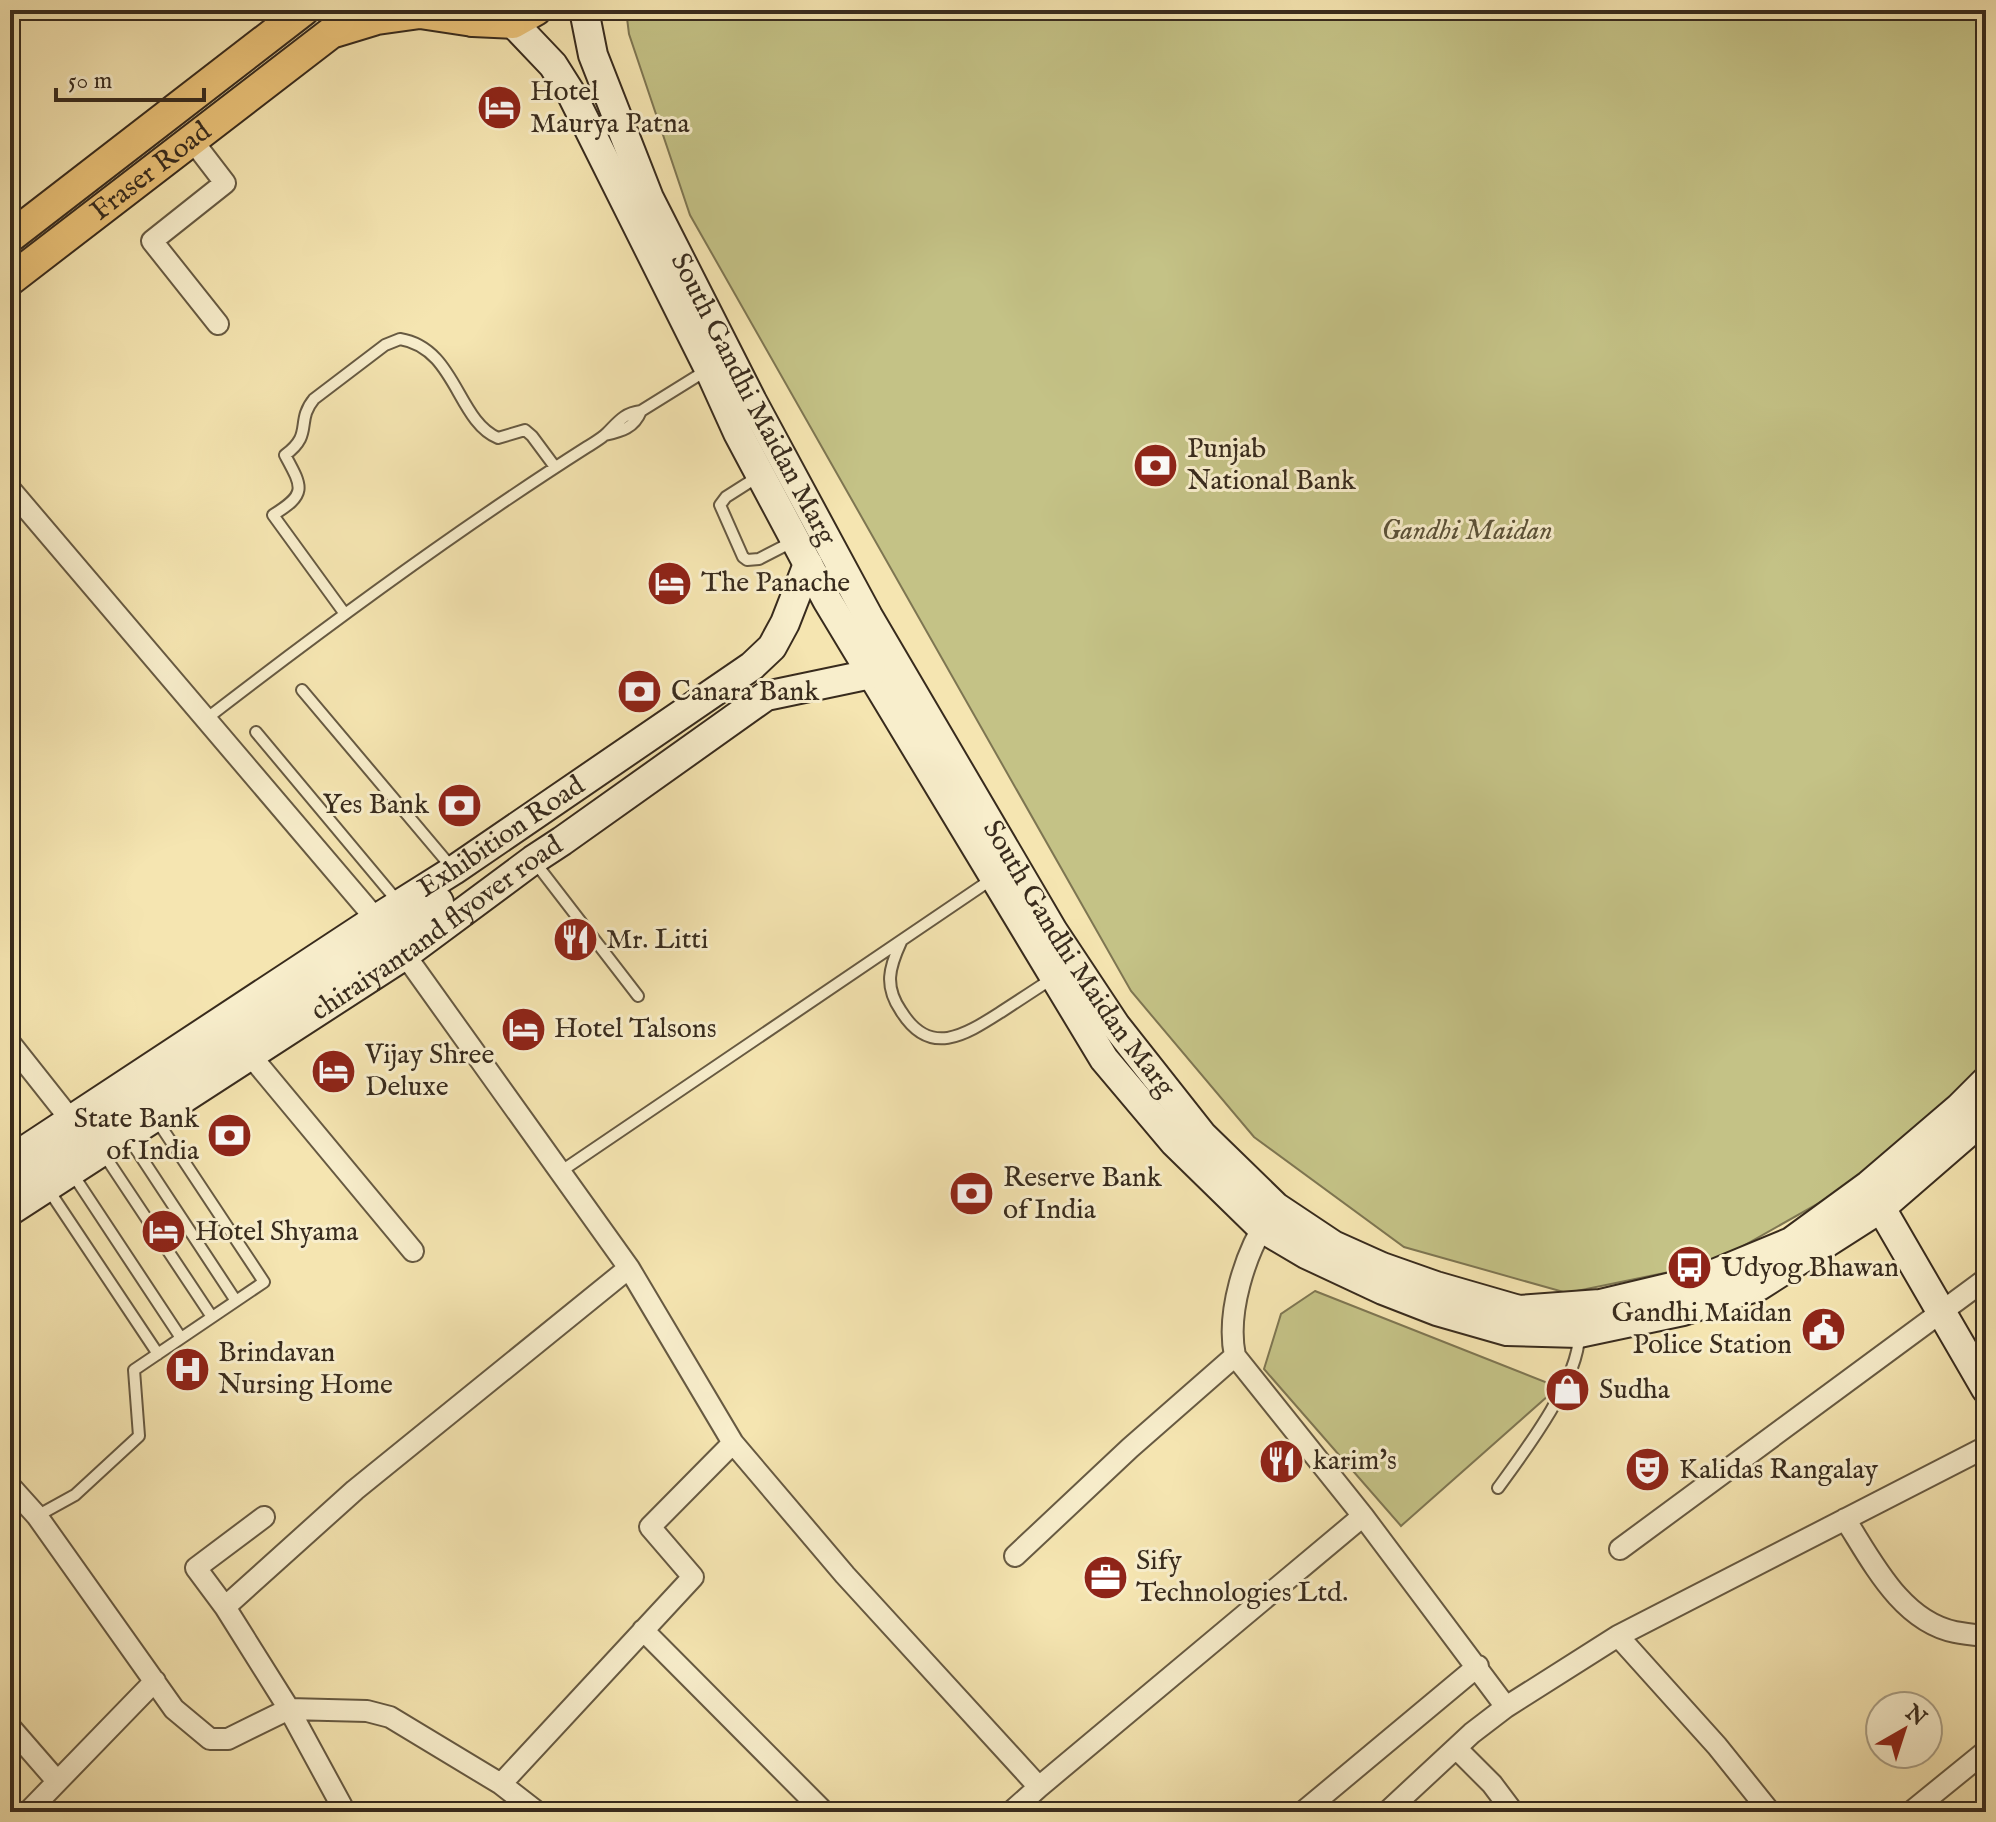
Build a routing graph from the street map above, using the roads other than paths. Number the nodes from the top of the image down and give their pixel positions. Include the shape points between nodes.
1 (304, 10) edge
2 (584, 10) edge
3 (463, 16) edge
4 (524, 16) edge
5 (192, 140) junction
6 (10, 237) edge
7 (10, 280) edge
8 (218, 324) dead end
9 (709, 369) junction
10 (555, 467) junction
11 (761, 475) junction
12 (10, 489) edge
13 (802, 552) junction
14 (345, 614) junction
15 (868, 616) junction
16 (871, 674) junction
17 (302, 690) dead end
18 (206, 719) junction
19 (256, 732) dead end
20 (546, 808) junction
21 (537, 847) junction
22 (454, 870) junction
23 (1004, 871) junction
24 (400, 904) junction
25 (376, 919) junction
26 (901, 942) junction
27 (405, 955) junction
28 (1055, 977) junction
29 (638, 996) dead end
30 (10, 1043) edge
31 (250, 1055) junction
32 (1986, 1081) edge
33 (155, 1117) junction
34 (1986, 1117) edge
35 (71, 1120) junction
36 (127, 1136) junction
37 (102, 1151) junction
38 (10, 1160) edge
39 (71, 1171) junction
40 (560, 1172) junction
41 (10, 1186) edge
42 (47, 1187) junction
43 (1875, 1197) junction
44 (10, 1211) edge
45 (1269, 1217) junction
46 (413, 1251) dead end
47 (629, 1268) junction
48 (1986, 1279) edge
49 (236, 1301) junction
50 (1940, 1313) junction
51 (212, 1317) junction
52 (1575, 1319) junction
53 (181, 1338) junction
54 (158, 1354) junction
55 (1235, 1356) junction
56 (1986, 1389) edge
57 (733, 1443) junction
58 (1986, 1447) edge
59 (10, 1486) edge
60 (1498, 1488) dead end
61 (37, 1516) junction
62 (1363, 1516) junction
63 (264, 1517) dead end
64 (1845, 1519) junction
65 (1620, 1549) dead end
66 (1015, 1556) dead end
67 (225, 1607) junction
68 (643, 1630) junction
69 (1618, 1636) junction
70 (1986, 1636) edge
71 (1478, 1666) junction
72 (155, 1681) junction
73 (1506, 1707) junction
74 (289, 1709) junction
75 (10, 1727) edge
76 (1456, 1748) junction
77 (1986, 1751) edge
78 (57, 1781) junction
79 (501, 1784) junction
80 (1039, 1787) junction
81 (1389, 1811) edge
82 (28, 1812) edge
83 (345, 1812) edge
84 (537, 1812) edge
85 (824, 1812) edge
86 (1011, 1812) edge
87 (1303, 1812) edge
88 (1513, 1812) edge
89 (1770, 1812) edge
90 (1911, 1812) edge

1 - 6 main road
2 - 15 main road, South Gandhi Maidan Marg via 593,55 649,198
3 - 4 main road
3 - 5 main road, Fraser Road via 420,13 331,33
4 - 9 main road via 572,95
5 - 7 main road, Fraser Road
5 - 8 street via 225,183 152,241
9 - 10 lane via 641,411 629,413
9 - 11 main road
10 - 14 lane
10 - 14 lane via 525,430 498,438 482,428 426,348 400,339 385,345 307,407 303,437 285,455 300,486 299,496 273,515
11 - 13 main road
11 - 13 lane via 720,505 743,557
12 - 18 street
13 - 16 main road
13 - 20 main road, Exhibition Road via 785,623 772,647
14 - 18 lane
15 - 16 main road
15 - 23 main road, South Gandhi Maidan Marg
16 - 21 main road, chiraiyantand flyover road via 766,696
16 - 23 main road
17 - 22 lane
18 - 25 street
19 - 24 lane
20 - 21 main road
20 - 22 main road, Exhibition Road
21 - 27 main road, chiraiyantand flyover road
21 - 29 lane
21 - 41 main road
22 - 24 main road, Exhibition Road
23 - 26 lane
23 - 28 main road
23 - 45 main road, South Gandhi Maidan Marg via 1116,1026
24 - 25 main road, Exhibition Road
25 - 35 main road, Exhibition Road
26 - 28 lane via 890,965 891,997 909,1024 927,1037 948,1039 970,1032
26 - 40 lane
27 - 31 main road, chiraiyantand flyover road
27 - 40 street
28 - 45 main road via 1104,1059 1174,1142
30 - 35 street
31 - 33 main road, chiraiyantand flyover road
31 - 46 street
32 - 43 main road
33 - 36 main road, chiraiyantand flyover road
33 - 49 lane via 264,1282
34 - 43 main road
35 - 38 main road, Exhibition Road
36 - 37 main road, chiraiyantand flyover road
36 - 49 lane
37 - 39 main road, chiraiyantand flyover road
37 - 51 lane
39 - 42 main road, chiraiyantand flyover road
39 - 53 lane
40 - 47 street
42 - 44 main road, chiraiyantand flyover road
42 - 54 lane
43 - 50 main road
43 - 52 main road, South Gandhi Maidan Marg via 1791,1242 1697,1281 1600,1304
45 - 52 main road, South Gandhi Maidan Marg via 1436,1286 1519,1310
45 - 55 street via 1251,1252 1234,1309
47 - 57 street
47 - 67 street via 355,1490
48 - 50 street
49 - 51 lane
50 - 56 main road
50 - 65 street
51 - 53 lane
52 - 60 lane via 1575,1362
53 - 54 lane
54 - 61 lane via 134,1370 139,1436 75,1495
55 - 62 street
55 - 66 street
57 - 68 street via 650,1527 693,1577
57 - 80 street via 845,1575
58 - 64 street
59 - 61 street
61 - 72 street
62 - 71 street
62 - 80 street
63 - 67 street via 196,1568
64 - 69 street
64 - 70 street via 1892,1591 1928,1622
67 - 74 street
68 - 79 street
68 - 85 street
69 - 73 street
69 - 89 street
71 - 73 street
71 - 87 street
72 - 74 street via 174,1709 210,1739 228,1739
72 - 78 street
73 - 76 street
74 - 79 street via 367,1711 390,1717
74 - 83 street
75 - 78 street
76 - 81 street
76 - 88 street
77 - 90 street
78 - 82 street
79 - 84 street
80 - 86 street

